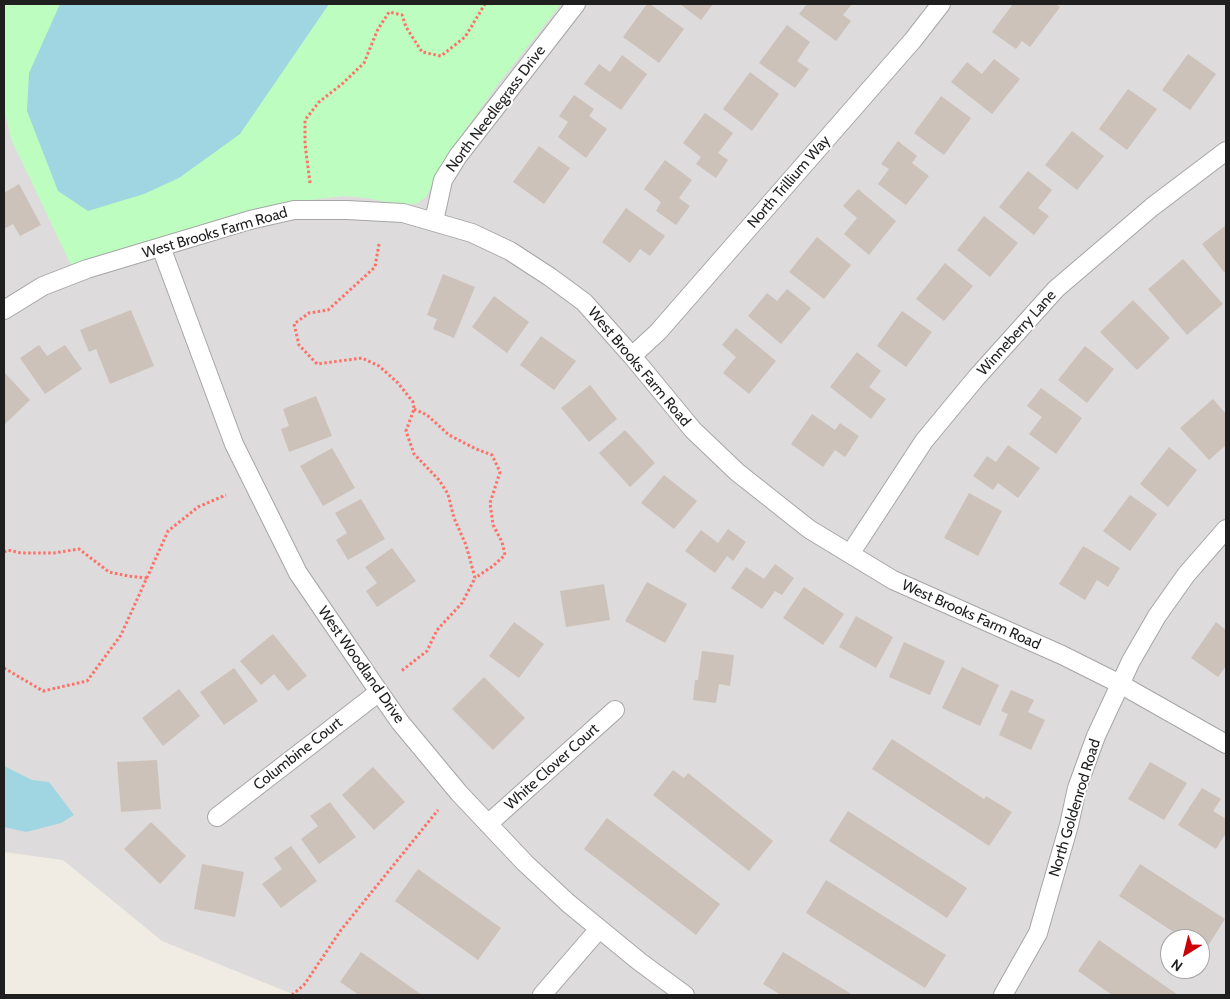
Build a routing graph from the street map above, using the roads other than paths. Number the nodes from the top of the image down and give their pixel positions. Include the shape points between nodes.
1 (576, 4) edge
2 (941, 4) edge
3 (1226, 151) edge
4 (434, 222) junction
5 (161, 247) junction
6 (4, 310) edge
7 (632, 356) junction
8 (1226, 529) edge
9 (850, 554) junction
10 (1120, 684) junction
11 (379, 692) junction
12 (615, 710) dead end
13 (1226, 744) edge
14 (217, 817) dead end
15 (488, 824) junction
16 (599, 929) junction
17 (542, 995) edge
18 (685, 995) edge
19 (1003, 995) edge

1 - 4 street, North Needlegrass Drive via 458,156 443,180
2 - 7 street, North Trillium Way via 914,40 658,332
3 - 9 street, Winneberry Lane via 1152,207 1056,289 924,440
4 - 5 street, West Brooks Farm Road via 403,213 294,210
4 - 7 street, West Brooks Farm Road via 472,233 510,251 550,277 584,302
5 - 6 street, West Brooks Farm Road via 86,269 43,286
5 - 11 street, West Woodland Drive via 234,444 298,573
7 - 9 street, West Brooks Farm Road via 693,430 737,472 809,528
8 - 10 street, North Goldenrod Road via 1157,616
9 - 10 street, West Brooks Farm Road via 893,580
10 - 13 street, West Brooks Farm Road
10 - 19 street, North Goldenrod Road via 1096,736 1078,788 1038,932
11 - 14 street, Columbine Court
11 - 15 street, West Woodland Drive via 400,722
12 - 15 street, White Clover Court
15 - 16 street, West Woodland Drive via 525,863
16 - 17 street
16 - 18 street, West Woodland Drive

